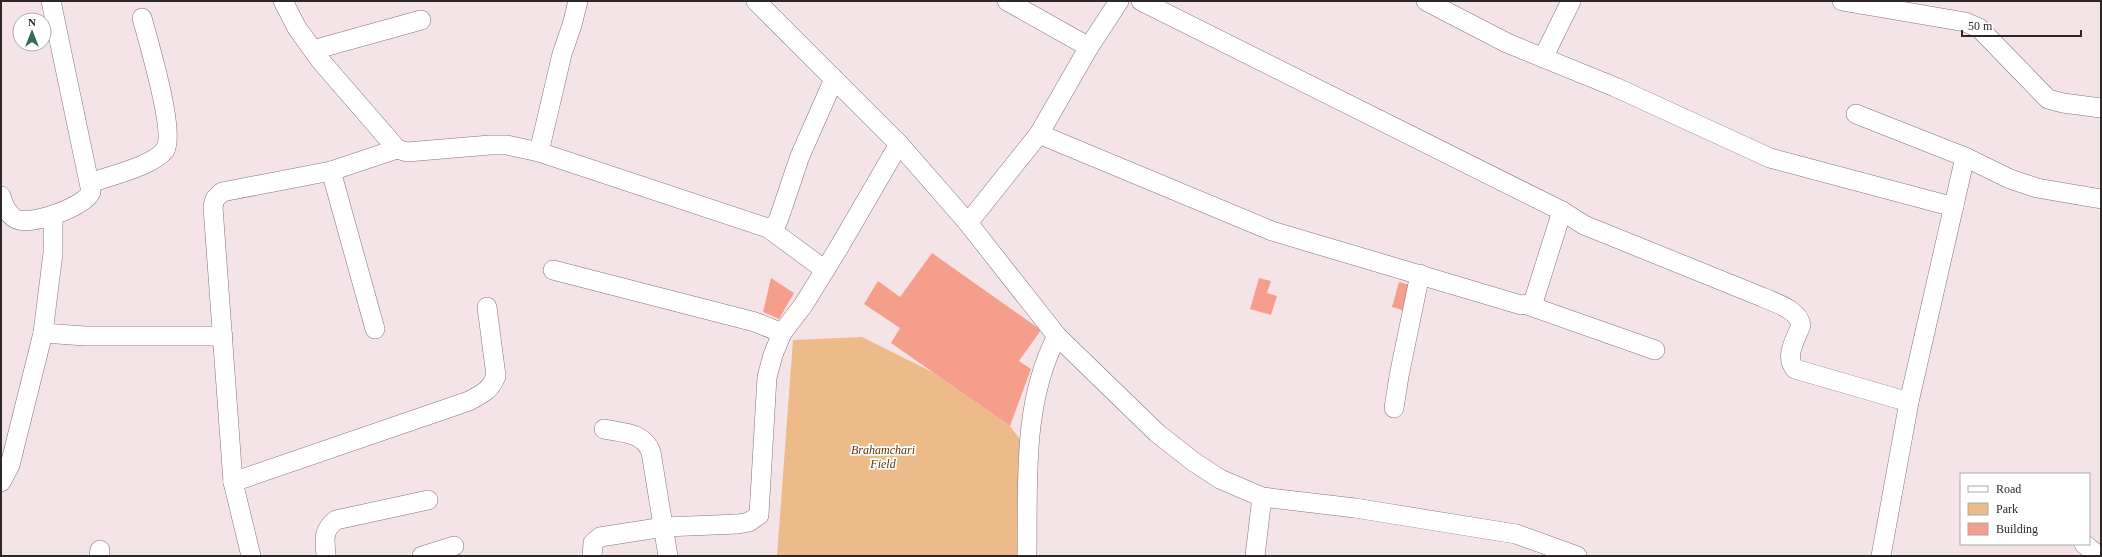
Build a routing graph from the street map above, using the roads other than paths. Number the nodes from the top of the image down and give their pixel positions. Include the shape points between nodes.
1 (51, 1) edge
2 (283, 1) edge
3 (578, 1) edge
4 (756, 1) edge
5 (1007, 1) edge
6 (1119, 1) edge
7 (1141, 1) edge
8 (1426, 1) edge
9 (1571, 1) edge
10 (1842, 1) edge
11 (142, 18) dead end
12 (421, 20) dead end
13 (1088, 47) junction
14 (313, 50) junction
15 (1543, 58) junction
16 (834, 79) junction
17 (2101, 108) edge
18 (1856, 114) dead end
19 (1039, 134) junction
20 (898, 144) junction
21 (397, 149) junction
22 (539, 152) junction
23 (1965, 157) junction
24 (331, 171) junction
25 (90, 183) junction
26 (1, 196) edge
27 (2101, 199) edge
28 (1954, 207) junction
29 (1562, 211) junction
30 (53, 214) junction
31 (6, 216) edge
32 (968, 224) junction
33 (768, 228) junction
34 (553, 270) dead end
35 (825, 270) junction
36 (1420, 274) junction
37 (1527, 305) junction
38 (487, 307) dead end
39 (375, 329) dead end
40 (43, 333) junction
41 (782, 333) junction
42 (223, 336) junction
43 (1057, 336) junction
44 (1655, 350) dead end
45 (1909, 402) junction
46 (1394, 408) dead end
47 (604, 429) dead end
48 (1, 482) edge
49 (233, 482) junction
50 (1262, 497) junction
51 (428, 500) dead end
52 (664, 527) junction
53 (2085, 545) edge
54 (454, 546) dead end
55 (251, 556) edge
56 (326, 556) edge
57 (422, 556) edge
58 (592, 556) edge
59 (668, 556) edge
60 (1027, 556) edge
61 (1255, 556) edge
62 (1577, 556) edge
63 (1881, 556) edge
64 (2099, 556) edge

1 - 25 street
2 - 14 street via 297,28
3 - 22 street via 562,54
4 - 16 street
5 - 13 street
6 - 13 street
7 - 29 street
8 - 15 street via 1507,43
9 - 15 street
10 - 17 street via 1965,22 1979,28 2048,99
11 - 25 street via 164,104 168,137 166,149 156,159
12 - 14 street
13 - 19 street
14 - 21 street
15 - 28 street via 1615,87 1770,158
16 - 20 street
16 - 33 street via 800,156 780,218 776,224
18 - 23 street
19 - 32 street
19 - 36 street via 1272,231
20 - 32 street
20 - 35 street
21 - 22 street via 407,152 490,145
21 - 24 street
22 - 33 street
23 - 27 street via 2010,179 2037,188
23 - 28 street
24 - 39 street
24 - 42 street via 222,192 215,199
25 - 30 street via 91,192 85,200
26 - 31 street
28 - 45 street
29 - 37 street via 1537,295 1533,303
29 - 45 street via 1592,228 1791,311 1798,316 1801,325 1790,357 1795,369
30 - 31 street via 35,220
30 - 40 street via 53,253
32 - 43 street
33 - 35 street
34 - 41 street via 755,322
35 - 41 street
36 - 37 street
36 - 46 street
37 - 44 street
38 - 49 street via 496,376 493,385 486,392 470,401
40 - 42 street via 85,336
40 - 48 street via 12,457
41 - 52 street via 767,377 759,515 749,522 738,524
42 - 49 street
43 - 50 street via 1157,433 1220,479
43 - 60 street via 1046,356 1038,383 1028,450
45 - 63 street
47 - 52 street via 641,437 647,443 651,452
49 - 55 street
50 - 61 street
50 - 62 street via 1355,508 1516,534
51 - 56 street via 336,520 325,532
52 - 58 street via 600,536 593,543
52 - 59 street
53 - 64 street
54 - 57 street

